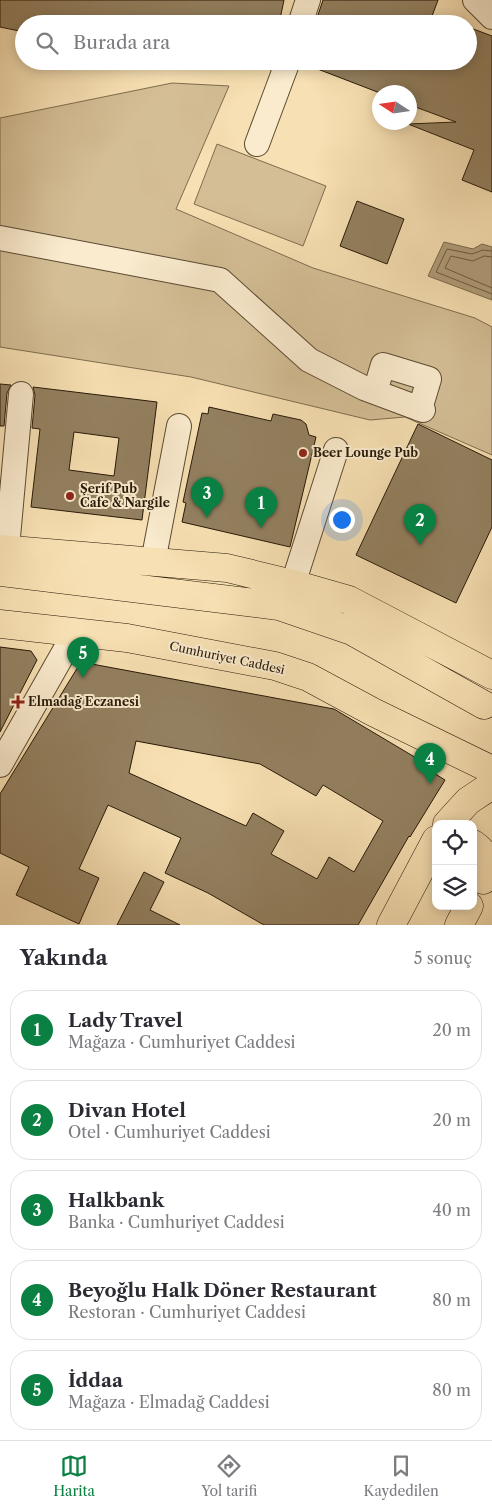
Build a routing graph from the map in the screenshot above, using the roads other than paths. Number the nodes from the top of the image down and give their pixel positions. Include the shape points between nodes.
1 (308, 0) edge
2 (475, 0) edge
3 (303, 15) edge
4 (492, 17) edge
5 (285, 70) edge
6 (258, 144) dead end
7 (0, 238) edge
8 (375, 392) junction
9 (21, 394) dead end
10 (179, 426) dead end
11 (336, 450) dead end
12 (2, 556) edge
13 (153, 562) junction
14 (293, 584) junction
15 (0, 624) edge
16 (76, 631) junction
17 (451, 652) junction
18 (492, 660) edge
19 (492, 675) edge
20 (484, 705) dead end
21 (0, 765) edge
22 (492, 770) edge
23 (492, 785) edge
24 (451, 820) edge
25 (477, 848) edge
26 (432, 851) edge
27 (483, 879) edge
28 (467, 910) edge
29 (391, 925) edge
30 (458, 925) edge

1 - 3 street
2 - 4 street
5 - 6 street
7 - 8 street via 220,280 309,360
8 - 8 street via 422,410 429,379 383,365
9 - 12 street
10 - 13 street
11 - 14 street
12 - 13 main road
12 - 20 main road via 280,606 352,631
13 - 14 main road via 227,568
14 - 17 main road via 349,600
15 - 16 main road, Cumhuriyet Caddesi
16 - 21 street
16 - 22 main road, Cumhuriyet Caddesi via 274,666 308,677
17 - 18 main road
17 - 19 main road
23 - 24 main road via 464,805
25 - 27 main road via 486,856 488,865
26 - 29 main road
28 - 30 main road

